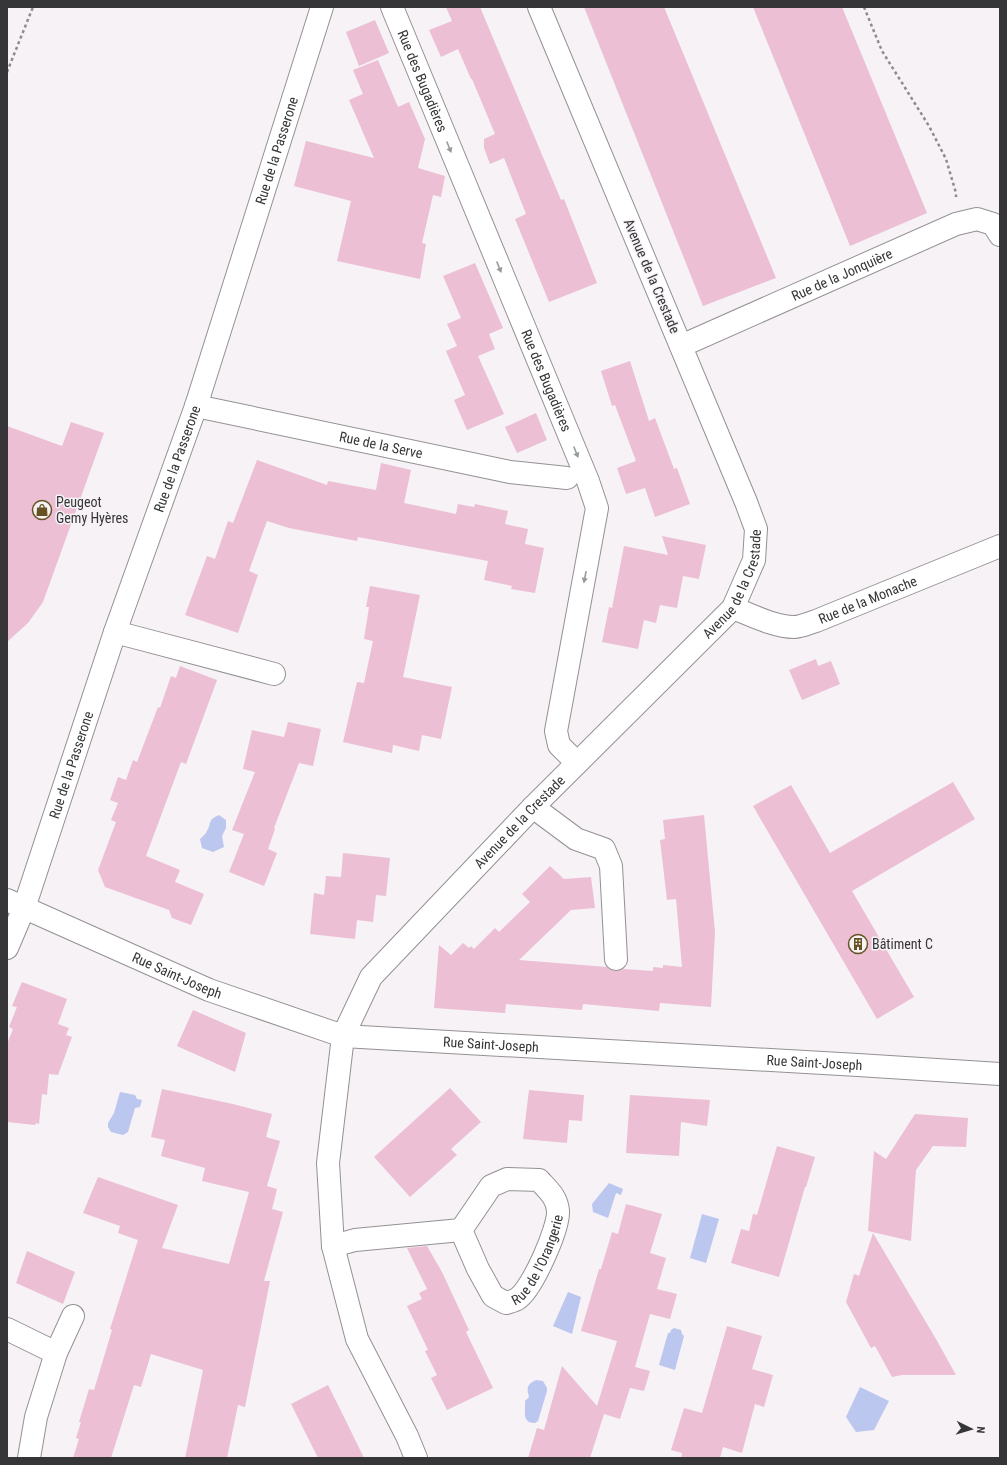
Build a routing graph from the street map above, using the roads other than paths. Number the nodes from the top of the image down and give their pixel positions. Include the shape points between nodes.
1 (322, 7) edge
2 (392, 7) edge
3 (539, 7) edge
4 (1000, 235) edge
5 (681, 346) junction
6 (196, 406) junction
7 (567, 478) dead end
8 (1000, 546) edge
9 (733, 608) junction
10 (115, 632) junction
11 (274, 674) dead end
12 (577, 763) junction
13 (533, 807) junction
14 (16, 904) edge
15 (7, 948) edge
16 (616, 959) dead end
17 (343, 1036) junction
18 (1000, 1074) edge
19 (461, 1230) junction
20 (333, 1246) junction
21 (73, 1316) dead end
22 (7, 1329) edge
23 (56, 1353) junction
24 (29, 1458) edge
25 (416, 1458) edge

1 - 6 street, Rue de la Passerone
2 -> 12 street, Rue des Bugadières via 597,508 556,731 559,745
3 - 5 street, Avenue de la Crestade
4 - 5 street, Rue de la Jonquière via 993,224 976,219 956,224
5 - 9 street, Avenue de la Crestade via 756,529 754,560
6 - 7 street, Rue de la Serve via 510,472
6 - 10 street, Rue de la Passerone
8 - 9 street, Rue de la Monache via 816,621 795,627
9 - 12 street, Avenue de la Crestade
10 - 11 street
10 - 14 street, Rue de la Passerone
12 - 13 street, Avenue de la Crestade
13 - 16 street via 576,839 604,849 611,866
13 - 17 street, Avenue de la Crestade via 371,977
14 - 15 street, Rue de la Passerone
14 - 17 street, Rue Saint-Joseph via 209,990
17 - 18 street, Rue Saint-Joseph
17 - 20 street via 328,1163
19 - 19 street, Rue de l'Orangerie via 492,1296 506,1303 518,1299 532,1281 551,1242 558,1212 554,1196 539,1180 508,1179 491,1186
19 - 20 street via 355,1240
20 - 25 street via 356,1339 408,1436
21 - 23 street
22 - 23 street
23 - 24 street via 36,1417

